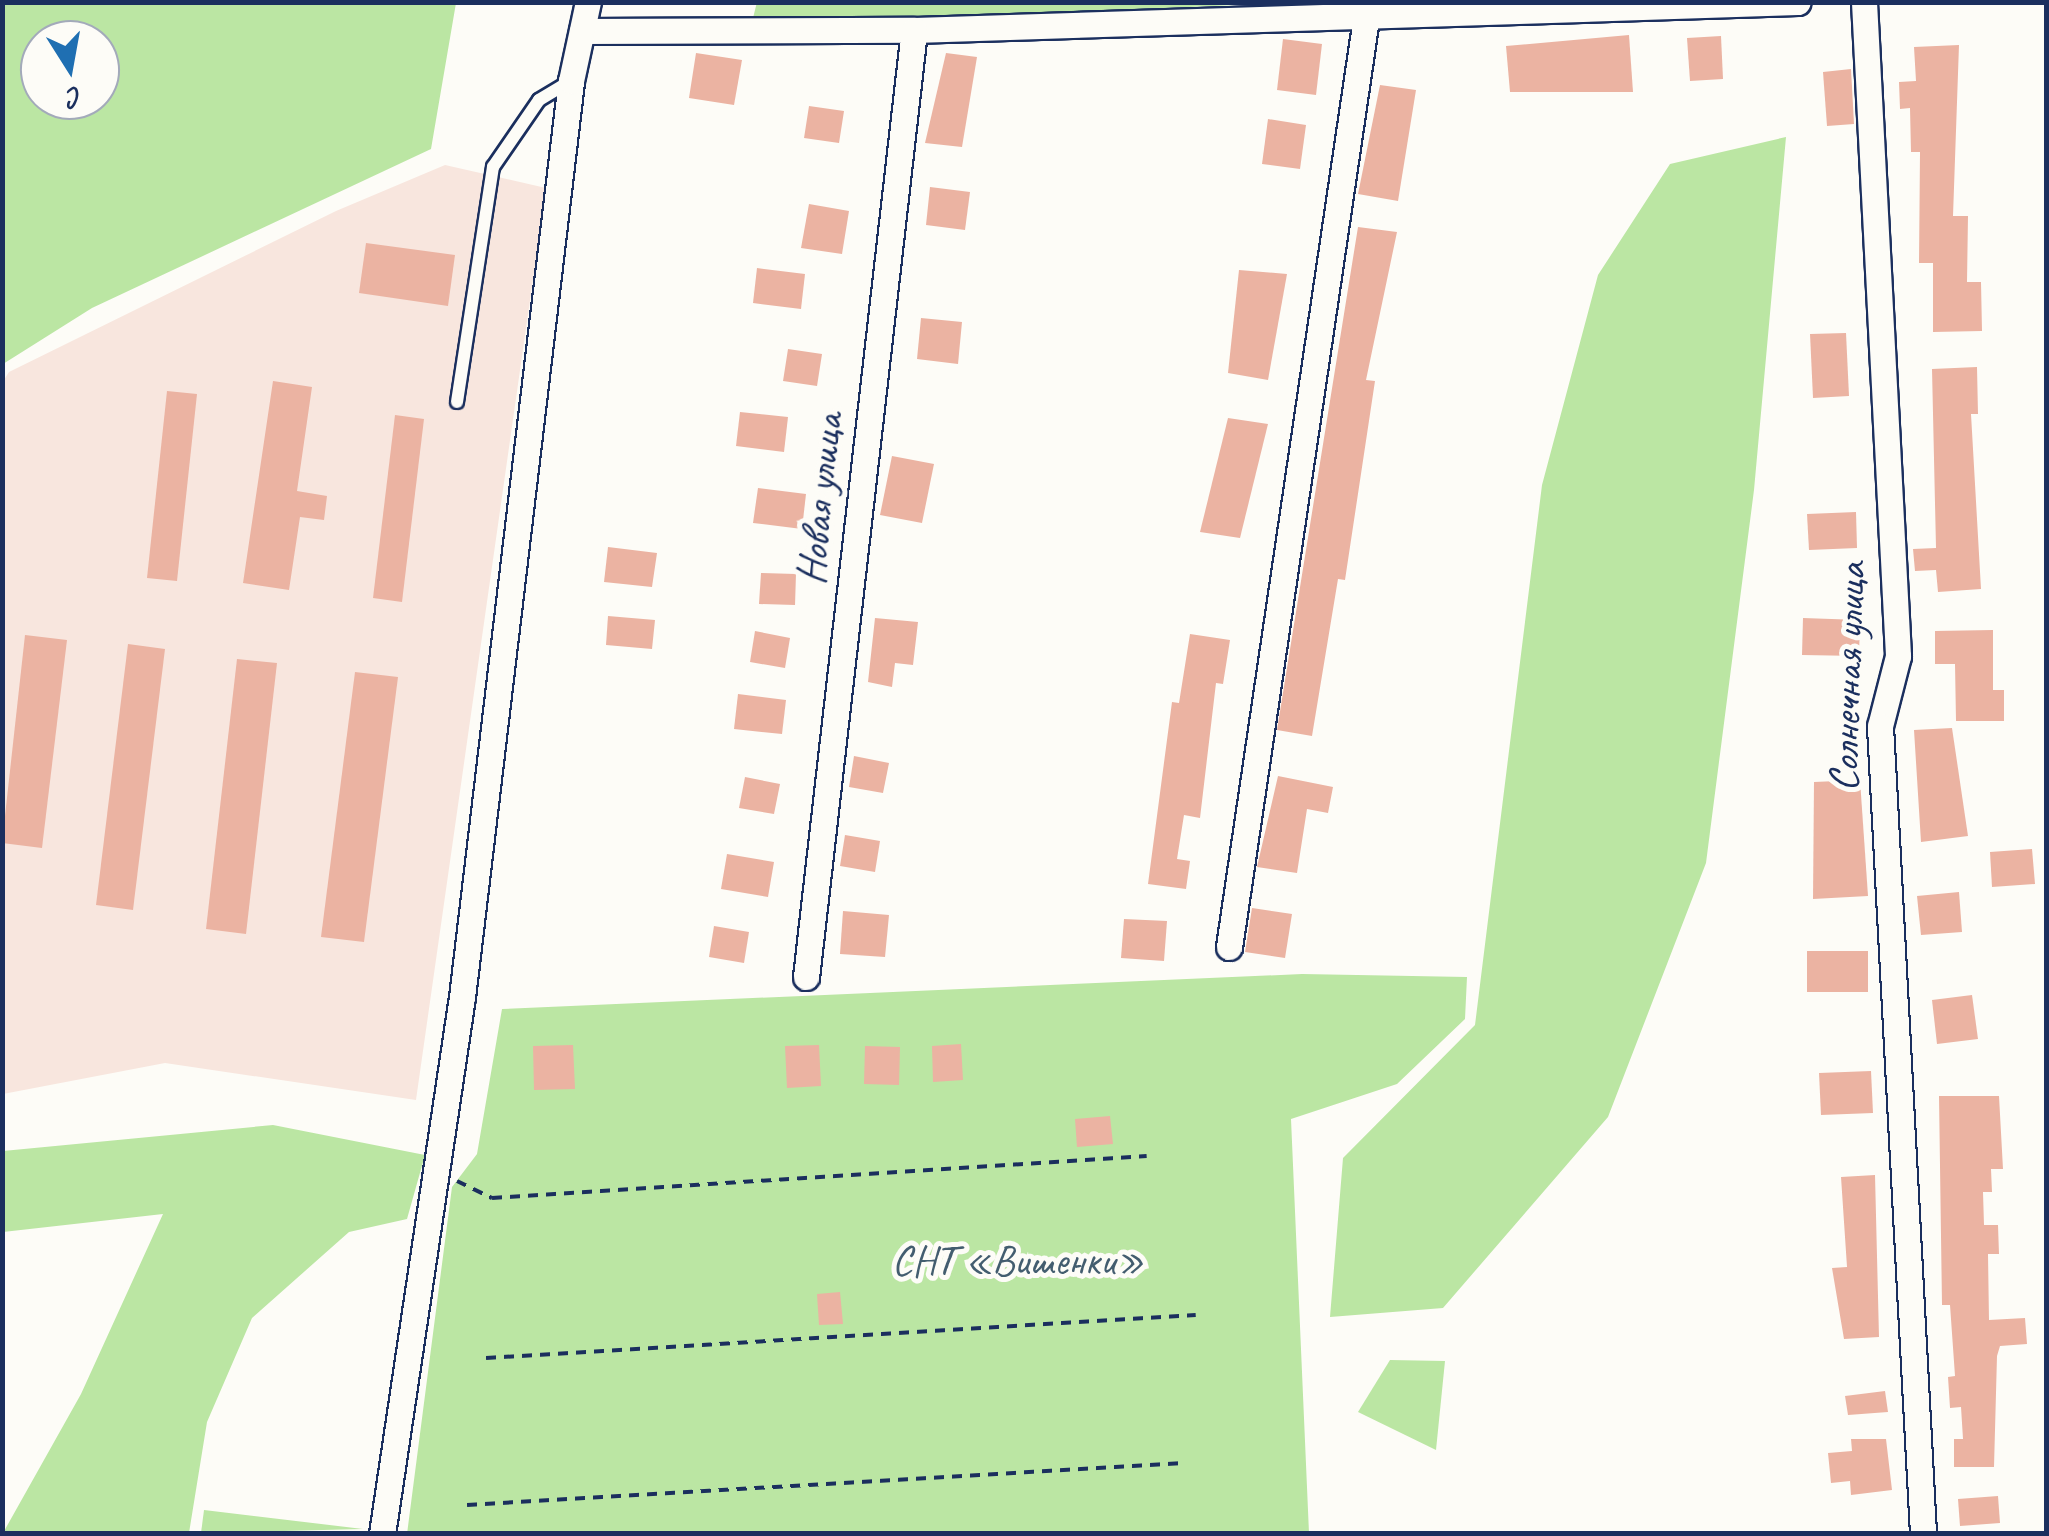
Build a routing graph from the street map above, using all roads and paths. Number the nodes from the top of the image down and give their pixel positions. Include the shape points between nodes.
1 (588, 2) edge
2 (1798, 2) edge
3 (1864, 2) edge
4 (1367, 11) junction
5 (914, 30) junction
6 (582, 31) junction
7 (571, 82) junction
8 (457, 402) dead end
9 (1230, 947) dead end
10 (806, 977) dead end
11 (1146, 1156) dead end
12 (436, 1172) junction
13 (1196, 1315) dead end
14 (486, 1358) dead end
15 (1184, 1463) dead end
16 (467, 1505) dead end
17 (382, 1534) edge
18 (1923, 1534) edge

1 - 6 street
2 - 4 street
3 - 18 street, Солнечная улица via 1898,656 1880,726
4 - 5 street
4 - 9 street
5 - 6 street
5 - 10 street, Новая улица
6 - 7 street
7 - 8 lane via 540,100 492,167
7 - 12 street
11 - 12 path via 492,1198
12 - 17 street
13 - 14 path
15 - 16 path

